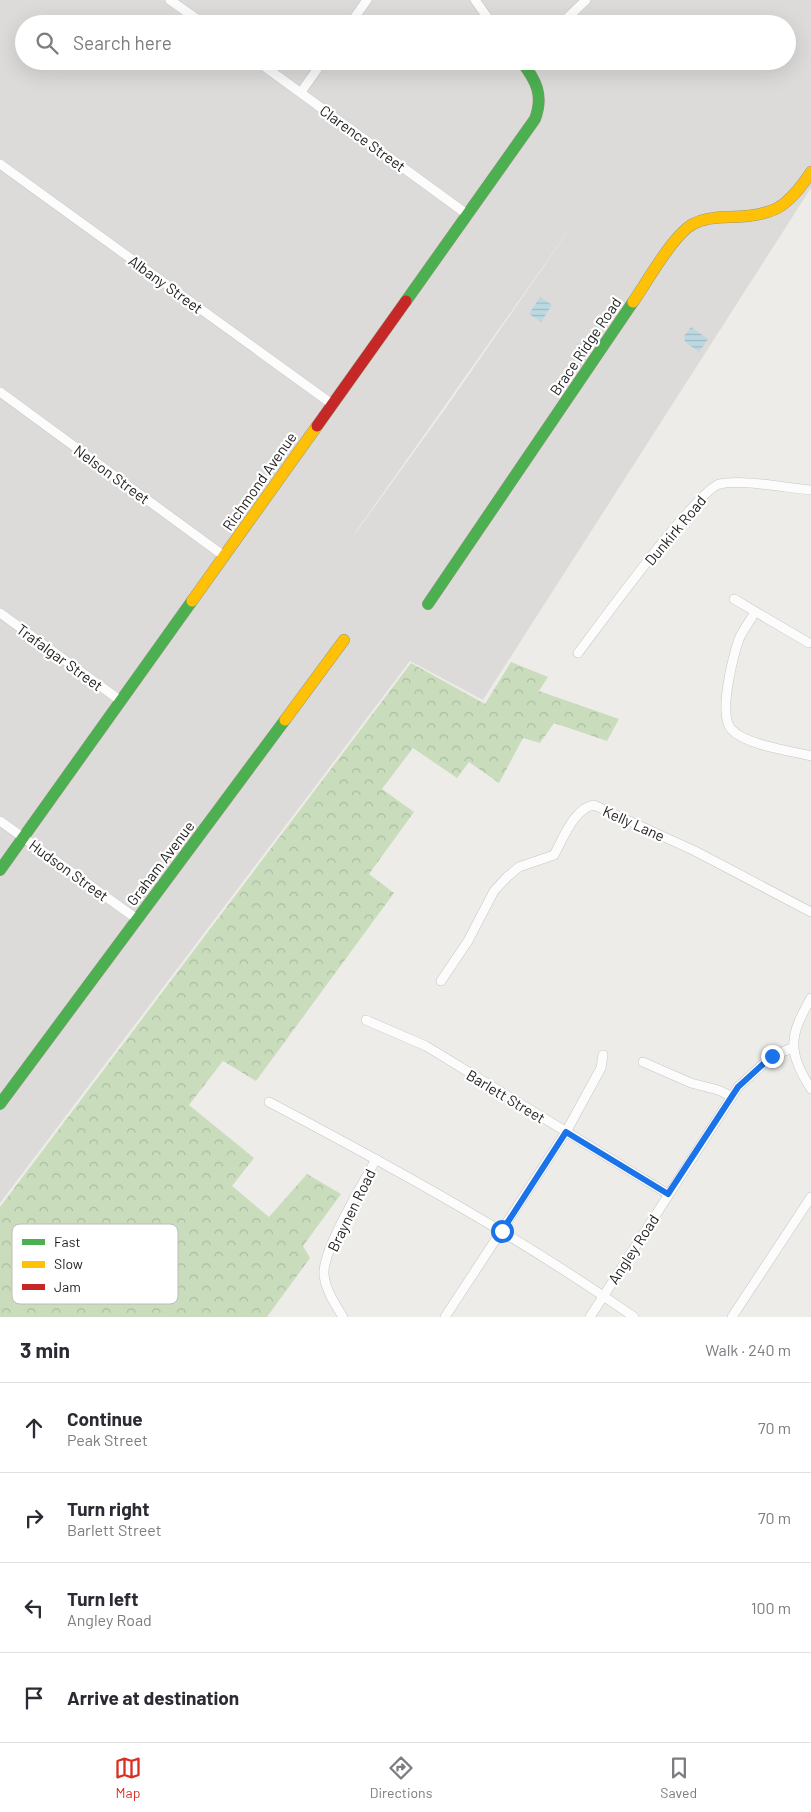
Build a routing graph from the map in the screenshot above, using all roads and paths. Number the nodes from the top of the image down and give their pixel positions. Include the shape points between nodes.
1 (170, 0) edge
2 (366, 0) edge
3 (474, 0) edge
4 (586, 0) edge
5 (191, 15) edge
6 (356, 15) edge
7 (485, 15) edge
8 (570, 15) edge
9 (270, 70) edge
10 (317, 70) edge
11 (527, 70) edge
12 (301, 92) junction
13 (0, 164) edge
14 (811, 172) edge
15 (468, 215) junction
16 (0, 392) edge
17 (332, 404) junction
18 (811, 490) edge
19 (224, 556) junction
20 (734, 599) dead end
21 (428, 604) dead end
22 (754, 612) junction
23 (0, 613) edge
24 (344, 640) dead end
25 (809, 643) dead end
26 (578, 652) dead end
27 (121, 701) junction
28 (811, 756) edge
29 (0, 821) edge
30 (23, 838) junction
31 (0, 870) edge
32 (811, 912) edge
33 (137, 919) junction
34 (440, 981) dead end
35 (811, 998) edge
36 (366, 1020) dead end
37 (792, 1048) junction
38 (603, 1054) dead end
39 (643, 1062) dead end
40 (811, 1089) edge
41 (731, 1096) junction
42 (269, 1102) dead end
43 (0, 1104) edge
44 (566, 1132) junction
45 (376, 1159) junction
46 (668, 1194) junction
47 (811, 1197) edge
48 (502, 1231) junction
49 (603, 1295) junction
50 (343, 1317) edge
51 (445, 1317) edge
52 (590, 1317) edge
53 (634, 1317) edge
54 (732, 1317) edge

1 - 5 street
2 - 6 street
3 - 7 street
4 - 8 street
9 - 12 street, Clarence Street
10 - 12 street
11 - 15 street, Richmond Avenue via 539,86 539,107 529,129
12 - 15 street, Clarence Street
13 - 17 street, Albany Street
14 - 21 street, Brace Ridge Road via 796,194 768,215 700,218 682,231
15 - 17 street, Richmond Avenue
16 - 19 street, Nelson Street
17 - 19 street, Richmond Avenue
18 - 26 street, Dunkirk Road via 731,482 718,484 705,492
19 - 27 street, Richmond Avenue
20 - 22 street
22 - 25 street
22 - 28 street via 740,637 734,660 726,716 731,729 749,740
23 - 27 street, Trafalgar Street
24 - 33 street, Graham Avenue
27 - 30 street, Richmond Avenue
29 - 30 street, Hudson Street
30 - 31 street, Richmond Avenue
30 - 33 street, Hudson Street
32 - 34 street, Kelly Lane via 695,851 594,805 586,806 554,855 519,867 494,891 468,941
33 - 43 street, Graham Avenue
35 - 37 street via 797,1023
36 - 44 street, Barlett Street via 426,1046
37 - 40 street via 800,1072
37 - 41 street, Angley Road via 772,1056
38 - 44 street via 601,1068
39 - 41 street via 684,1081
41 - 46 street, Angley Road
42 - 45 street
44 - 46 street, Barlett Street
44 - 48 street
45 - 48 street
45 - 50 street, Braynen Road via 328,1253 324,1274 328,1291
46 - 49 street, Angley Road
47 - 54 street
48 - 49 street
48 - 51 street
49 - 52 street, Angley Road
49 - 53 street

